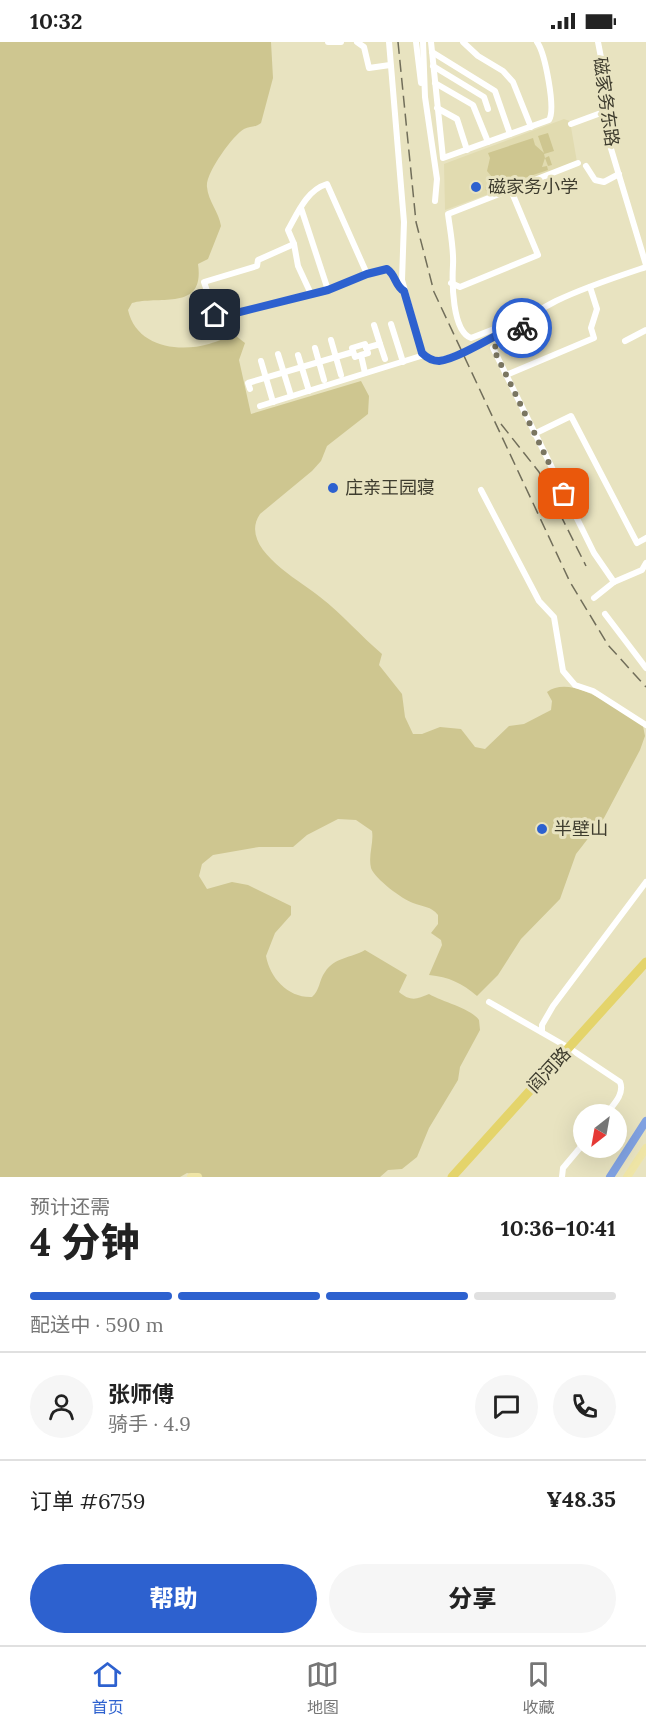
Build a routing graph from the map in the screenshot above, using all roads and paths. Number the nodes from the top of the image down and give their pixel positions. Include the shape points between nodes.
1 (341, 42) edge
2 (357, 42) edge
3 (389, 42) edge
4 (416, 42) edge
5 (423, 42) edge
6 (431, 42) edge
7 (537, 42) edge
8 (598, 42) edge
9 (329, 43) edge
10 (466, 43) edge
11 (432, 52) junction
12 (390, 65) junction
13 (433, 66) junction
14 (435, 82) junction
15 (425, 97) junction
16 (437, 108) junction
17 (488, 109) dead end
18 (609, 110) junction
19 (571, 124) dead end
20 (531, 127) junction
21 (510, 134) junction
22 (488, 142) junction
23 (466, 150) junction
24 (578, 163) dead end
25 (586, 166) dead end
26 (619, 174) junction
27 (510, 189) junction
28 (435, 201) dead end
29 (301, 208) junction
30 (294, 243) junction
31 (646, 266) edge
32 (367, 274) junction
33 (452, 283) junction
34 (590, 287) junction
35 (328, 290) junction
36 (404, 291) junction
37 (311, 294) junction
38 (522, 322) junction
39 (392, 324) dead end
40 (374, 325) dead end
41 (512, 326) junction
42 (646, 330) edge
43 (331, 340) dead end
44 (625, 341) dead end
45 (380, 344) junction
46 (315, 348) dead end
47 (366, 348) junction
48 (353, 352) junction
49 (278, 354) dead end
50 (298, 355) dead end
51 (361, 355) junction
52 (424, 355) junction
53 (336, 357) junction
54 (385, 359) dead end
55 (261, 361) dead end
56 (319, 362) junction
57 (403, 362) junction
58 (302, 367) junction
59 (284, 373) junction
60 (365, 373) junction
61 (341, 375) dead end
62 (506, 375) junction
63 (266, 378) junction
64 (324, 380) dead end
65 (250, 390) dead end
66 (309, 391) junction
67 (291, 396) junction
68 (273, 402) junction
69 (260, 406) dead end
70 (534, 434) junction
71 (481, 490) dead end
72 (646, 538) edge
73 (646, 563) edge
74 (614, 582) junction
75 (594, 598) dead end
76 (605, 614) dead end
77 (646, 668) edge
78 (646, 725) edge
79 (646, 882) edge
80 (646, 962) edge
81 (489, 1002) dead end
82 (542, 1032) junction
83 (569, 1048) junction
84 (613, 1104) edge
85 (646, 1148) edge
86 (573, 1153) edge
87 (191, 1177) edge
88 (198, 1177) edge
89 (452, 1177) edge
90 (561, 1177) edge
91 (627, 1177) edge

1 - 9 street
2 - 12 street via 364,47 369,68
3 - 12 street
4 - 15 street
5 - 15 street
6 - 11 street
7 - 20 street via 544,56 552,112 547,121
8 - 18 street, 磁家务东路
10 - 20 street via 513,82
11 - 13 street
11 - 21 street via 495,91
12 - 36 street via 404,222
13 - 14 street
13 - 17 street via 484,97
14 - 16 street
14 - 22 street via 473,105
15 - 28 street via 437,179
16 - 23 street via 457,119
16 - 23 street via 443,158
18 - 19 street
18 - 26 street, 磁家务东路 via 609,142
20 - 21 street
21 - 22 street
22 - 23 street
24 - 27 street
25 - 26 street via 595,180 604,182
26 - 31 street, 磁家务东路
27 - 33 street via 449,212
27 - 33 street via 538,255 460,287
29 - 30 street via 288,230
29 - 32 street via 317,187 327,184
29 - 35 street
30 - 37 street via 298,266
30 - 37 street via 258,260 257,266 204,282 207,293 215,315 224,316
31 - 34 street
32 - 35 street
32 - 36 street via 387,269
33 - 41 street via 454,306 469,338 507,324
34 - 38 street via 554,302
34 - 62 street via 597,309 591,328 594,338
35 - 37 street
36 - 52 street
38 - 41 street
38 - 62 street via 522,329 493,348
39 - 57 street
40 - 45 street
41 - 52 street via 440,361
42 - 44 street
43 - 53 street
45 - 47 street
45 - 54 street
46 - 56 street
47 - 48 street via 365,344 352,348
47 - 51 street via 368,353
48 - 51 street via 355,357
48 - 53 street
49 - 59 street
50 - 58 street
51 - 60 street
52 - 57 street
53 - 56 street
53 - 61 street
55 - 63 street
56 - 58 street
56 - 64 street
57 - 60 street
58 - 59 street
58 - 66 street
59 - 63 street
59 - 67 street
60 - 66 street
62 - 70 street
63 - 65 street via 248,383
63 - 68 street
66 - 67 street
67 - 68 street
68 - 69 street
70 - 72 street via 571,416 637,543
70 - 74 street via 594,553
71 - 78 street via 539,601 554,617 564,671 575,685 593,691
73 - 74 street via 642,570
74 - 75 street
76 - 77 street
79 - 82 street via 553,1006 542,1024
80 - 83 highway, 阎河路
81 - 82 street
82 - 83 street
83 - 84 street via 620,1082 620,1095
83 - 89 highway, 阎河路
85 - 91 main road
86 - 90 street
87 - 88 main road

